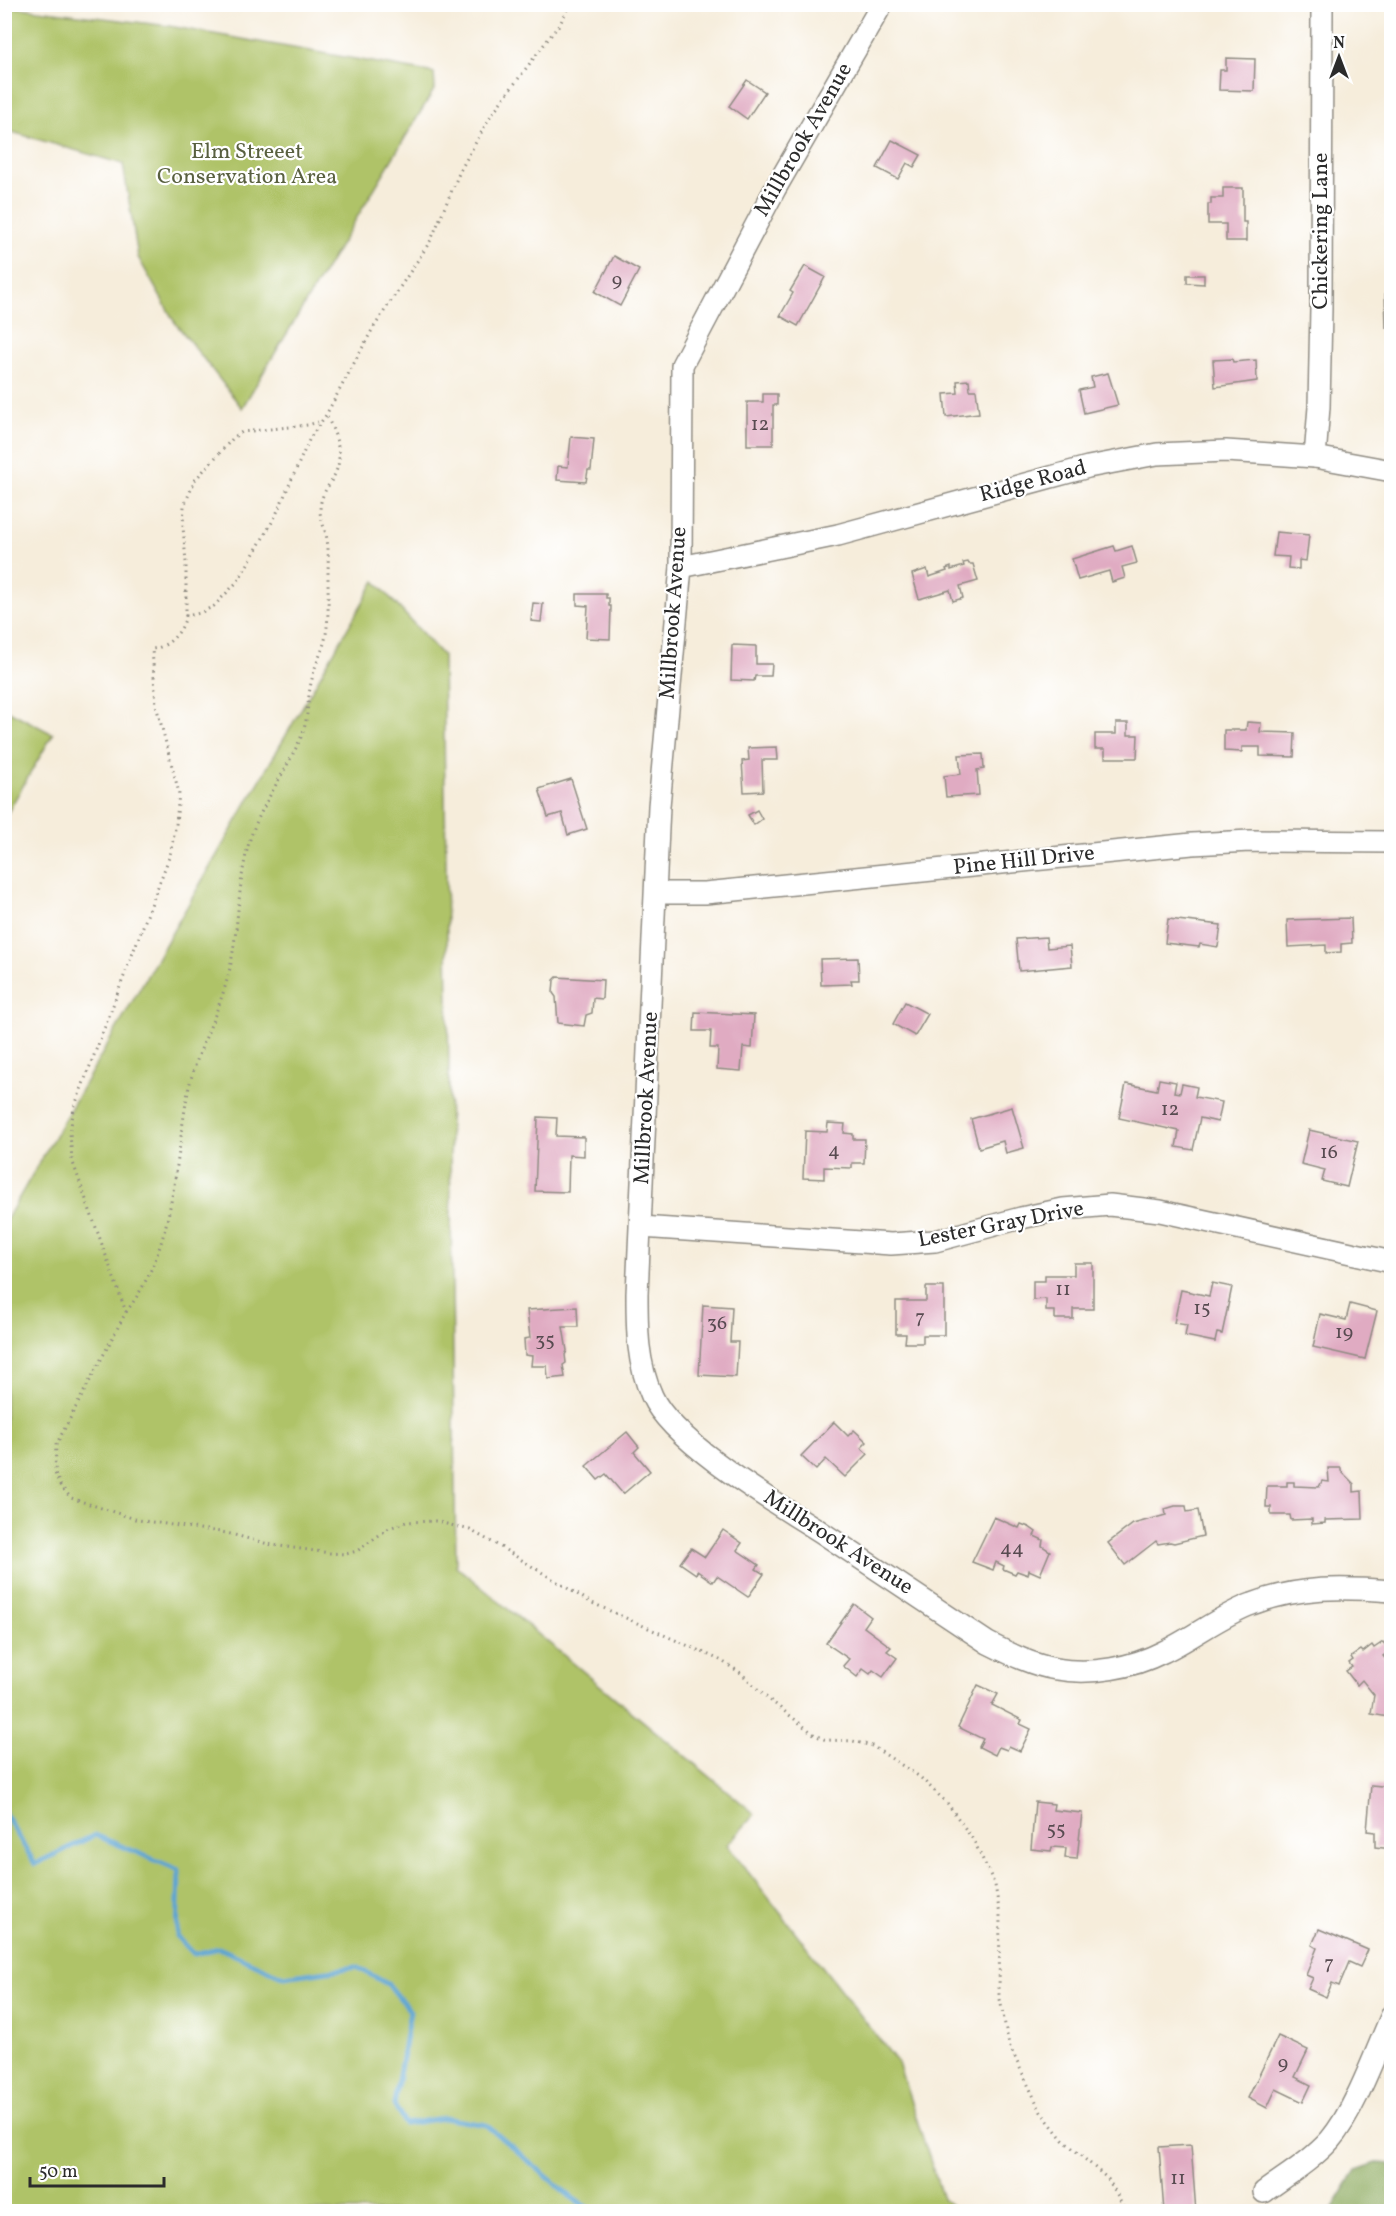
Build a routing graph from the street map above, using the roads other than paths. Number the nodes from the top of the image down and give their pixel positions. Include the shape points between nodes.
1 (882, 4) edge
2 (1322, 4) edge
3 (1314, 457) junction
4 (1392, 471) edge
5 (681, 567) junction
6 (1392, 842) edge
7 (656, 893) junction
8 (641, 1227) junction
9 (1392, 1262) edge
10 (1392, 1591) edge
11 (1392, 2015) edge
12 (1264, 2192) dead end

1 - 5 street, Millbrook Avenue via 775,189 682,365
2 - 3 street, Chickering Lane via 1321,308
3 - 4 street, Ridge Road
3 - 5 street, Ridge Road via 1226,450 1157,454 1088,466 838,535
5 - 7 street, Millbrook Avenue via 659,806
6 - 7 street, Pine Hill Drive via 1192,844 705,893
7 - 8 street, Millbrook Avenue
8 - 9 street, Lester Gray Drive via 891,1244 935,1241 1063,1209 1110,1205 1160,1211
8 - 10 street, Millbrook Avenue via 637,1340 652,1398 670,1422 698,1448 760,1492 988,1643 1022,1660 1057,1670 1124,1667 1162,1653 1249,1604 1296,1591 1346,1587
11 - 12 street via 1353,2102 1331,2138 1311,2159

